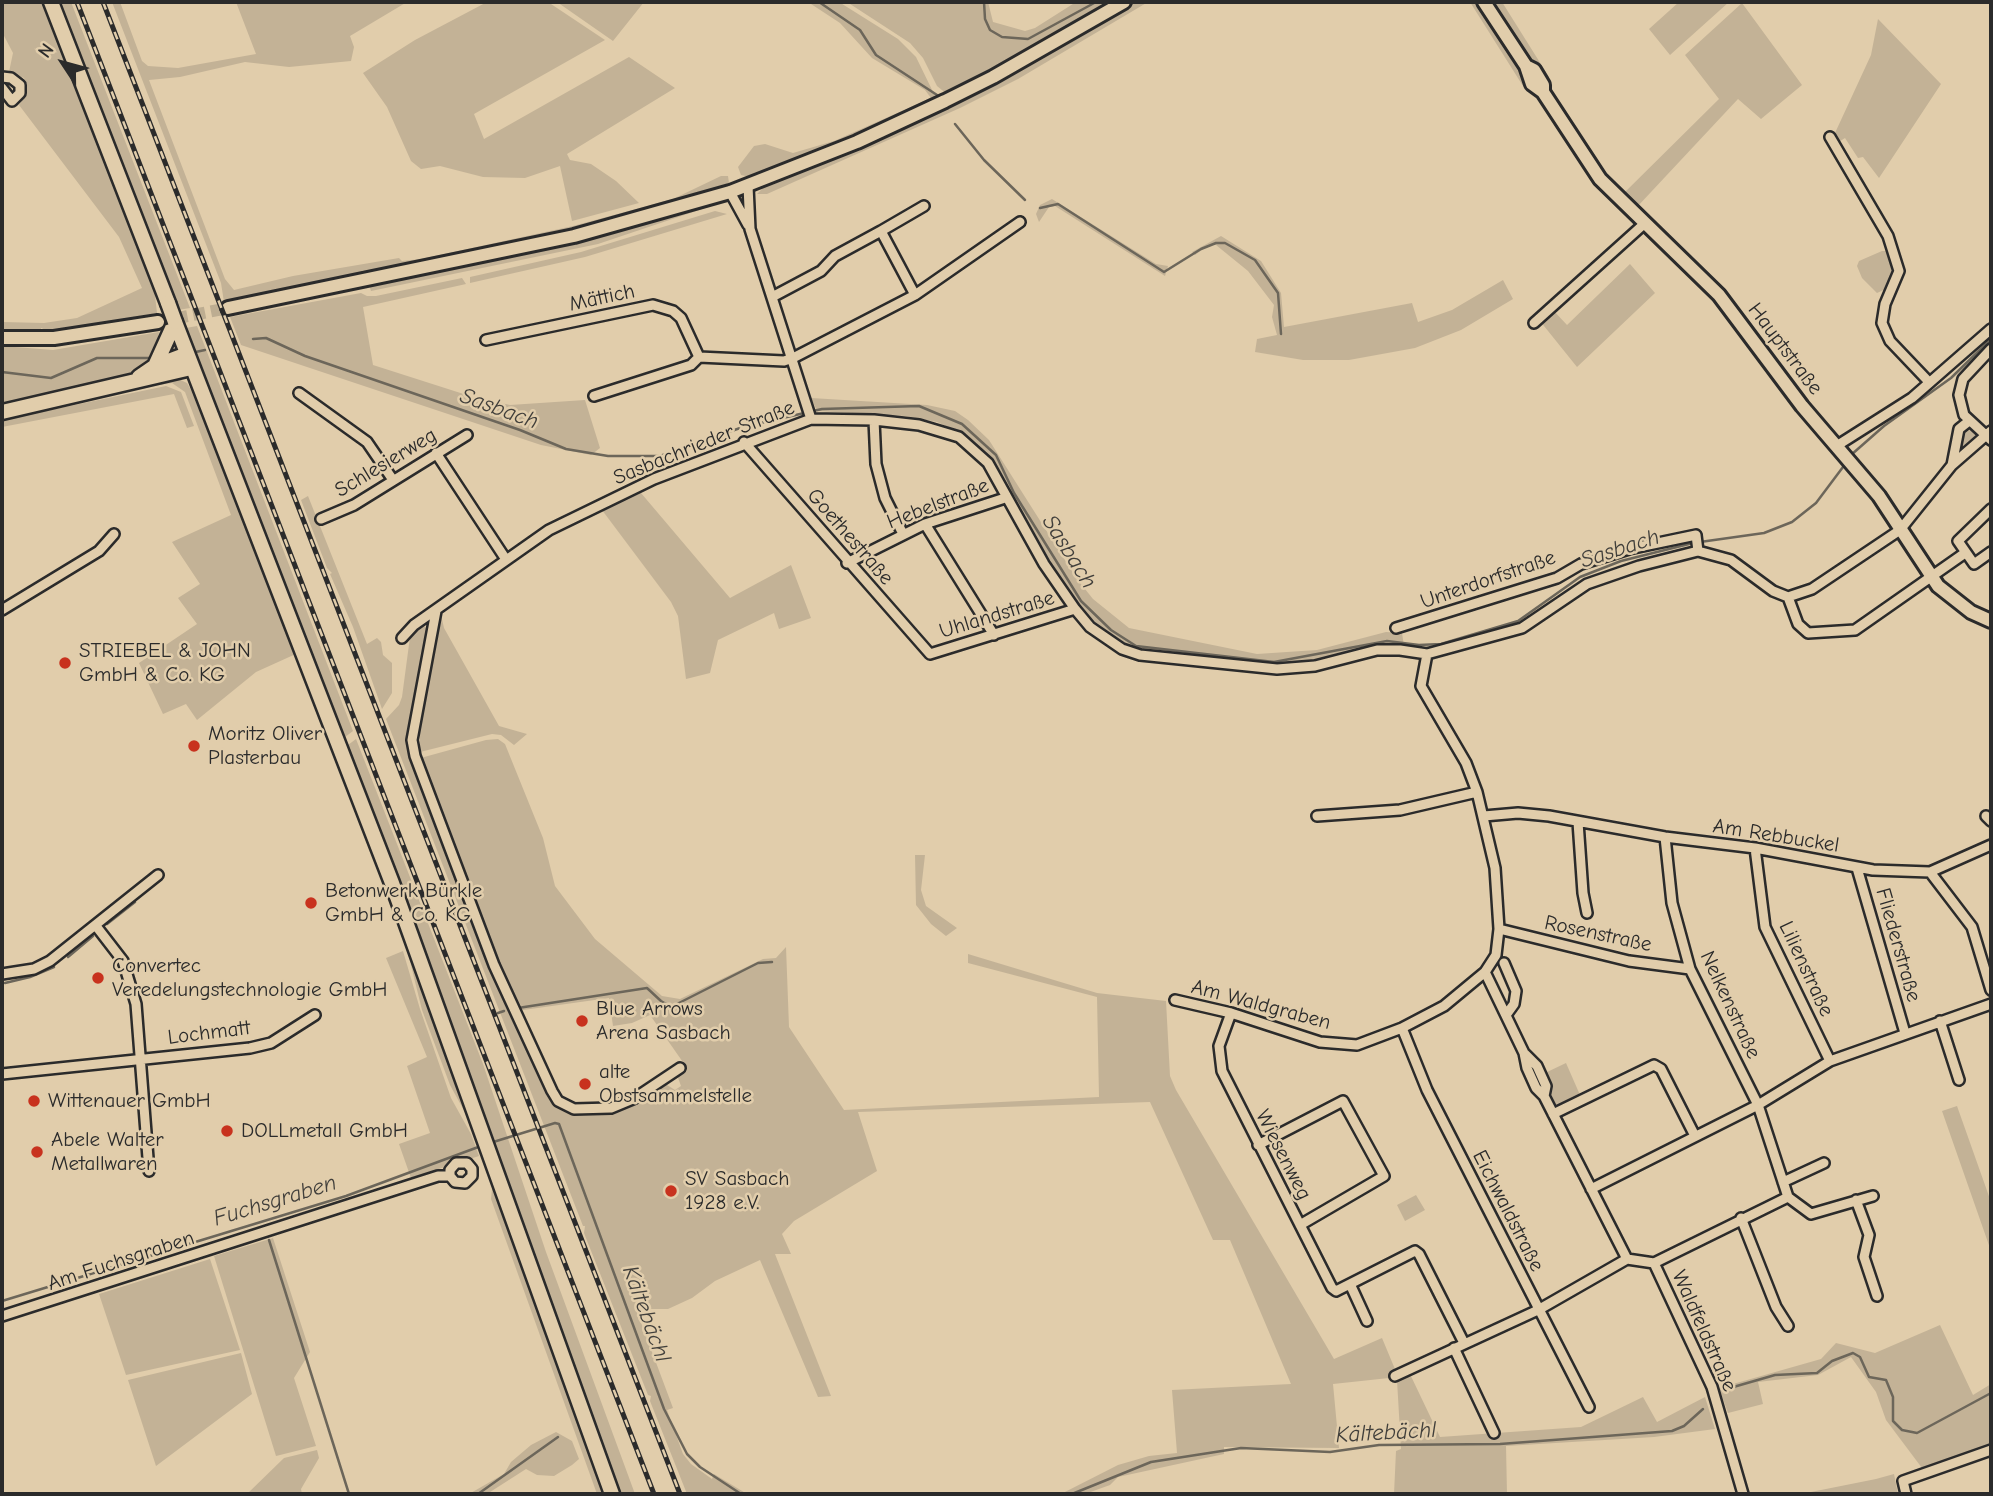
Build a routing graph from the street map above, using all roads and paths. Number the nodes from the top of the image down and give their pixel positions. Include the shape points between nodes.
1 (51, 2) edge
2 (1124, 2) edge
3 (1486, 5) edge
4 (2, 78) edge
5 (2, 88) edge
6 (1830, 137) dead end
7 (748, 186) junction
8 (730, 192) junction
9 (924, 206) dead end
10 (1020, 222) dead end
11 (1644, 224) junction
12 (750, 229) junction
13 (881, 231) junction
14 (915, 295) junction
15 (774, 296) junction
16 (228, 308) tunnel mouth
17 (158, 322) tunnel mouth
18 (175, 322) junction
19 (1534, 323) dead end
20 (1991, 329) edge
21 (2, 338) edge
22 (486, 340) dead end
23 (1991, 349) edge
24 (699, 357) junction
25 (793, 358) junction
26 (189, 361) junction
27 (157, 364) junction
28 (136, 379) junction
29 (1929, 382) junction
30 (299, 393) dead end
31 (594, 396) dead end
32 (2, 412) edge
33 (810, 417) junction
34 (874, 420) junction
35 (1969, 421) junction
36 (467, 435) dead end
37 (1990, 435) edge
38 (744, 442) junction
39 (1840, 448) junction
40 (436, 453) junction
41 (1952, 465) junction
42 (393, 480) junction
43 (1004, 498) junction
44 (1991, 509) edge
45 (321, 519) dead end
46 (925, 524) junction
47 (1900, 530) junction
48 (114, 534) dead end
49 (904, 534) junction
50 (1698, 545) junction
51 (1991, 552) edge
52 (1965, 554) junction
53 (505, 558) junction
54 (847, 563) junction
55 (1931, 575) junction
56 (1788, 597) junction
57 (1075, 609) junction
58 (2, 610) edge
59 (436, 611) junction
60 (1991, 621) edge
61 (1396, 628) dead end
62 (994, 635) junction
63 (402, 638) dead end
64 (930, 654) joint
65 (1427, 654) junction
66 (1477, 792) junction
67 (1317, 816) dead end
68 (1484, 816) junction
69 (1578, 822) junction
70 (1665, 837) junction
71 (1991, 845) edge
72 (1755, 848) junction
73 (1857, 868) junction
74 (1930, 872) junction
75 (158, 875) dead end
76 (1587, 913) dead end
77 (96, 926) junction
78 (1499, 929) junction
79 (1504, 963) dead end
80 (1690, 970) junction
81 (1485, 972) junction
82 (2, 974) edge
83 (1991, 990) edge
84 (1175, 1000) dead end
85 (1991, 1004) edge
86 (1231, 1013) junction
87 (315, 1015) dead end
88 (1506, 1015) junction
89 (1940, 1021) junction
90 (1402, 1028) junction
91 (1905, 1032) junction
92 (141, 1059) junction
93 (1830, 1061) junction
94 (680, 1068) dead end
95 (2, 1074) edge
96 (1959, 1080) dead end
97 (1758, 1105) junction
98 (1553, 1114) junction
99 (1695, 1136) junction
100 (1258, 1145) junction
101 (1824, 1163) dead end
102 (149, 1171) dead end
103 (450, 1176) dead end
104 (1783, 1182) junction
105 (1591, 1189) junction
106 (1873, 1196) dead end
107 (1788, 1197) junction
108 (1856, 1200) junction
109 (1741, 1218) junction
110 (1300, 1225) junction
111 (1627, 1259) junction
112 (1654, 1263) junction
113 (1350, 1284) junction
114 (1877, 1296) dead end
115 (1538, 1310) junction
116 (2, 1316) edge
117 (1367, 1321) dead end
118 (1788, 1326) dead end
119 (1464, 1343) junction
120 (1454, 1348) junction
121 (1395, 1376) dead end
122 (1590, 1407) dead end
123 (1494, 1433) dead end
124 (1991, 1450) edge
125 (612, 1494) edge
126 (1743, 1494) edge
127 (1906, 1494) edge

1 - 18 main road, bridge
2 - 7 street via 993,77 857,142
3 - 11 street, Hauptstraße via 1526,66 1532,84 1545,95 1600,179
4 - 5 street via 20,85 20,93 12,101
6 - 29 street via 1888,236 1899,271 1882,323 1891,341
7 - 8 street
7 - 12 street
8 - 12 street
8 - 16 street via 574,236
9 - 13 street
10 - 14 street
11 - 19 street
11 - 39 street, Hauptstraße via 1719,295 1802,406
12 - 15 street
13 - 14 street
13 - 15 street
14 - 25 street
15 - 25 street
17 - 21 street via 54,338
18 - 26 main road
18 - 27 main road
20 - 29 street
22 - 24 street, Mättich via 653,305 681,318
23 - 35 street via 1959,388
24 - 25 street
24 - 31 street via 691,365
25 - 33 street
26 - 27 main road
26 - 28 main road
26 - 125 main road via 392,883
27 - 28 main road
28 - 32 main road
29 - 39 street
30 - 42 street via 367,442
33 - 34 street, Sasbachrieder Straße
33 - 38 street, Sasbachrieder Straße
34 - 43 street, Sasbachrieder Straße via 919,425 959,437 988,463
34 - 49 street via 876,464 885,498
35 - 37 street
35 - 41 street via 1959,429
36 - 40 street, Schlesierweg
37 - 41 street
38 - 53 street, Sasbachrieder Straße via 654,479 549,530
38 - 54 street, Goethestraße
39 - 47 street, Hauptstraße via 1879,495
40 - 42 street, Schlesierweg
40 - 53 street
41 - 47 street
42 - 45 street, Schlesierweg
43 - 46 street, Hebelstraße
43 - 57 street, Sasbachrieder Straße
44 - 52 street via 1958,541
46 - 49 street, Hebelstraße
46 - 62 street
47 - 55 street, Hauptstraße
47 - 56 street via 1812,589
48 - 58 street via 99,551
49 - 54 street, Hebelstraße
50 - 56 street via 1731,560
50 - 61 street, Unterdorfstraße via 1696,535 1629,549 1581,564 1557,578
50 - 65 street, Sasbachrieder Straße via 1587,584 1521,628
51 - 52 street via 1974,564
52 - 55 street
53 - 59 street, Sasbachrieder Straße
54 - 64 street, Goethestraße
55 - 56 street via 1845,633 1801,629
55 - 60 street, Hauptstraße via 1951,597
57 - 62 street, Uhlandstraße
57 - 65 street, Sasbachrieder Straße via 1105,639 1140,655 1277,670 1315,666 1377,650
59 - 63 street, Sasbachrieder Straße
59 - 94 street via 412,740 415,756 494,965 552,1091 558,1101 574,1109 611,1108
62 - 64 street, Uhlandstraße
65 - 66 street via 1421,686 1466,763
66 - 67 street via 1400,810
66 - 68 street
68 - 69 street, Am Rebbuckel via 1518,814
68 - 78 street via 1495,868
69 - 70 street, Am Rebbuckel
69 - 76 street
70 - 72 street, Am Rebbuckel
70 - 80 street, Nelkenstraße via 1672,903
71 - 74 street
72 - 73 street, Am Rebbuckel
72 - 93 street, Lilienstraße via 1765,927
73 - 74 street, Am Rebbuckel
73 - 91 street, Fliederstraße
74 - 83 street via 1972,927
75 - 77 street
77 - 82 street via 50,961 34,969
77 - 92 street via 123,961 130,979
78 - 80 street, Rosenstraße via 1629,961
78 - 81 street via 1496,955
79 - 88 street via 1516,991
80 - 97 street, Nelkenstraße
81 - 88 street
81 - 90 street, Am Waldgraben via 1444,1006
84 - 86 street, Am Waldgraben
85 - 89 street
86 - 90 street, Am Waldgraben via 1324,1042 1357,1045
86 - 100 street, Wiesenweg via 1219,1046 1222,1071
87 - 92 street, Lochmatt via 271,1043
88 - 98 street via 1536,1088
89 - 91 street
89 - 96 street
90 - 115 street, Eichwaldstraße via 1427,1090
91 - 93 street
92 - 95 street, Lochmatt
92 - 102 street, Lochmatt
93 - 97 street
97 - 99 street
97 - 104 street, Nelkenstraße
98 - 99 street via 1654,1065 1661,1069
98 - 105 street
99 - 105 street
100 - 110 street, Wiesenweg
100 - 110 street via 1343,1101 1384,1176
101 - 104 street
103 - 116 street, Am Fuchsgraben via 438,1176
104 - 107 street, Nelkenstraße
105 - 111 street
106 - 108 street
107 - 108 street via 1811,1214
107 - 109 street
108 - 114 street via 1869,1235 1864,1257
109 - 112 street
109 - 118 street
110 - 113 street, Wiesenweg via 1332,1288 1336,1291
111 - 112 street, Waldfeldstraße
111 - 115 street
112 - 126 street, Waldfeldstraße via 1712,1387
113 - 117 street
113 - 119 street via 1415,1251
115 - 119 street
115 - 122 street, Eichwaldstraße
119 - 120 street
120 - 121 street
120 - 123 street
124 - 127 street via 1903,1481

